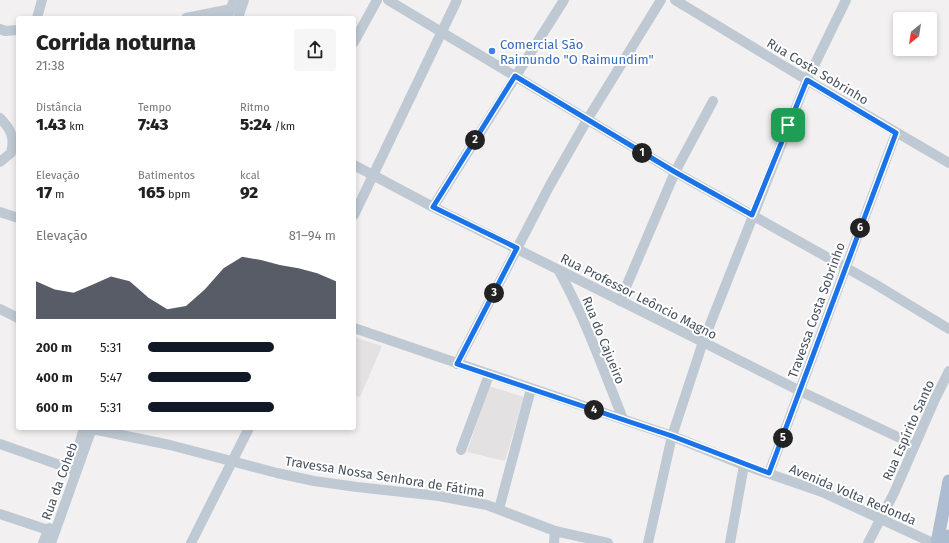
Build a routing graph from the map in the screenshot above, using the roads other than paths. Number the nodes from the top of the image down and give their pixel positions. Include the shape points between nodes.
1 (42, 0) edge
2 (244, 0) edge
3 (377, 0) edge
4 (388, 0) edge
5 (457, 0) edge
6 (564, 0) edge
7 (661, 0) edge
8 (675, 0) edge
9 (846, 0) edge
10 (231, 9) edge
11 (38, 16) edge
12 (196, 16) edge
13 (239, 16) edge
14 (0, 29) edge
15 (16, 30) edge
16 (441, 32) junction
17 (356, 38) edge
18 (515, 76) junction
19 (807, 80) junction
20 (713, 101) dead end
21 (0, 118) edge
22 (587, 120) junction
23 (896, 133) junction
24 (0, 162) edge
25 (949, 163) edge
26 (356, 165) edge
27 (675, 172) junction
28 (374, 174) junction
29 (0, 206) edge
30 (433, 207) junction
31 (16, 210) edge
32 (356, 211) edge
33 (0, 212) edge
34 (752, 215) junction
35 (16, 217) edge
36 (517, 248) junction
37 (846, 268) junction
38 (560, 271) junction
39 (620, 300) junction
40 (0, 309) edge
41 (16, 317) edge
42 (356, 329) edge
43 (949, 329) edge
44 (702, 342) junction
45 (457, 364) junction
46 (949, 371) edge
47 (488, 375) junction
48 (531, 389) junction
49 (800, 391) junction
50 (623, 420) junction
51 (88, 430) edge
52 (88, 430) edge
53 (99, 430) edge
54 (248, 430) edge
55 (672, 436) junction
56 (0, 444) edge
57 (915, 445) junction
58 (461, 450) dead end
59 (233, 461) junction
60 (744, 464) junction
61 (71, 469) junction
62 (769, 473) junction
63 (949, 481) edge
64 (499, 509) junction
65 (0, 514) edge
66 (881, 518) junction
67 (48, 530) junction
68 (555, 531) junction
69 (949, 536) edge
70 (44, 543) edge
71 (51, 543) edge
72 (191, 543) edge
73 (554, 543) edge
74 (608, 543) edge
75 (648, 543) edge
76 (730, 543) edge
77 (868, 543) edge
78 (934, 543) edge
79 (937, 543) edge
80 (948, 543) edge

1 - 11 street
2 - 13 street
3 - 17 street
4 - 16 street
5 - 16 street
6 - 18 street
7 - 22 street
8 - 19 street, Rua Costa Sobrinho
9 - 19 street
10 - 12 street
14 - 15 street
16 - 18 street
16 - 28 street
18 - 22 street
18 - 30 street
19 - 23 street, Rua Costa Sobrinho
19 - 34 street
20 - 27 street
21 - 24 street via 11,132 13,140 10,153
22 - 27 street
22 - 36 street
23 - 25 street, Rua Costa Sobrinho
23 - 37 street, Travessa Costa Sobrinho
26 - 28 street, Rua Professor Leôncio Magno
27 - 34 street
27 - 39 street
28 - 30 street, Rua Professor Leôncio Magno
28 - 32 street
29 - 31 street
30 - 36 street, Rua Professor Leôncio Magno
33 - 35 street
34 - 37 street
34 - 44 street
36 - 38 street, Rua Professor Leôncio Magno
36 - 45 street
37 - 43 street
37 - 49 street, Travessa Costa Sobrinho
38 - 39 street, Rua Professor Leôncio Magno
38 - 50 street, Rua do Cajueiro via 590,335
39 - 44 street, Rua Professor Leôncio Magno
40 - 41 street
42 - 45 street, Avenida Volta Redonda
44 - 49 street, Rua Professor Leôncio Magno
44 - 55 street
45 - 47 street, Avenida Volta Redonda
46 - 57 street, Rua Espírito Santo
47 - 48 street, Avenida Volta Redonda
47 - 58 street
48 - 50 street, Avenida Volta Redonda
48 - 64 street
49 - 57 street, Rua Professor Leôncio Magno
49 - 62 street, Travessa Costa Sobrinho
50 - 55 street, Avenida Volta Redonda
51 - 61 street, Rua da Coheb
52 - 71 street, Rua da Coheb
53 - 59 street, Travessa Nossa Senhora de Fátima
54 - 59 street
55 - 60 street, Avenida Volta Redonda
55 - 75 street
56 - 61 street
57 - 66 street, Rua Espírito Santo
59 - 64 street, Travessa Nossa Senhora de Fátima via 314,481 446,497
59 - 72 street
60 - 62 street, Avenida Volta Redonda
60 - 76 street
61 - 67 street, Rua da Coheb
62 - 66 street, Avenida Volta Redonda via 822,492
63 - 79 main road
64 - 68 street, Travessa Nossa Senhora de Fátima
65 - 67 street
66 - 77 street, Rua Espírito Santo
66 - 78 street, Avenida Volta Redonda
67 - 70 street, Rua da Coheb
68 - 73 street
68 - 74 street, Travessa Nossa Senhora de Fátima
69 - 80 main road

